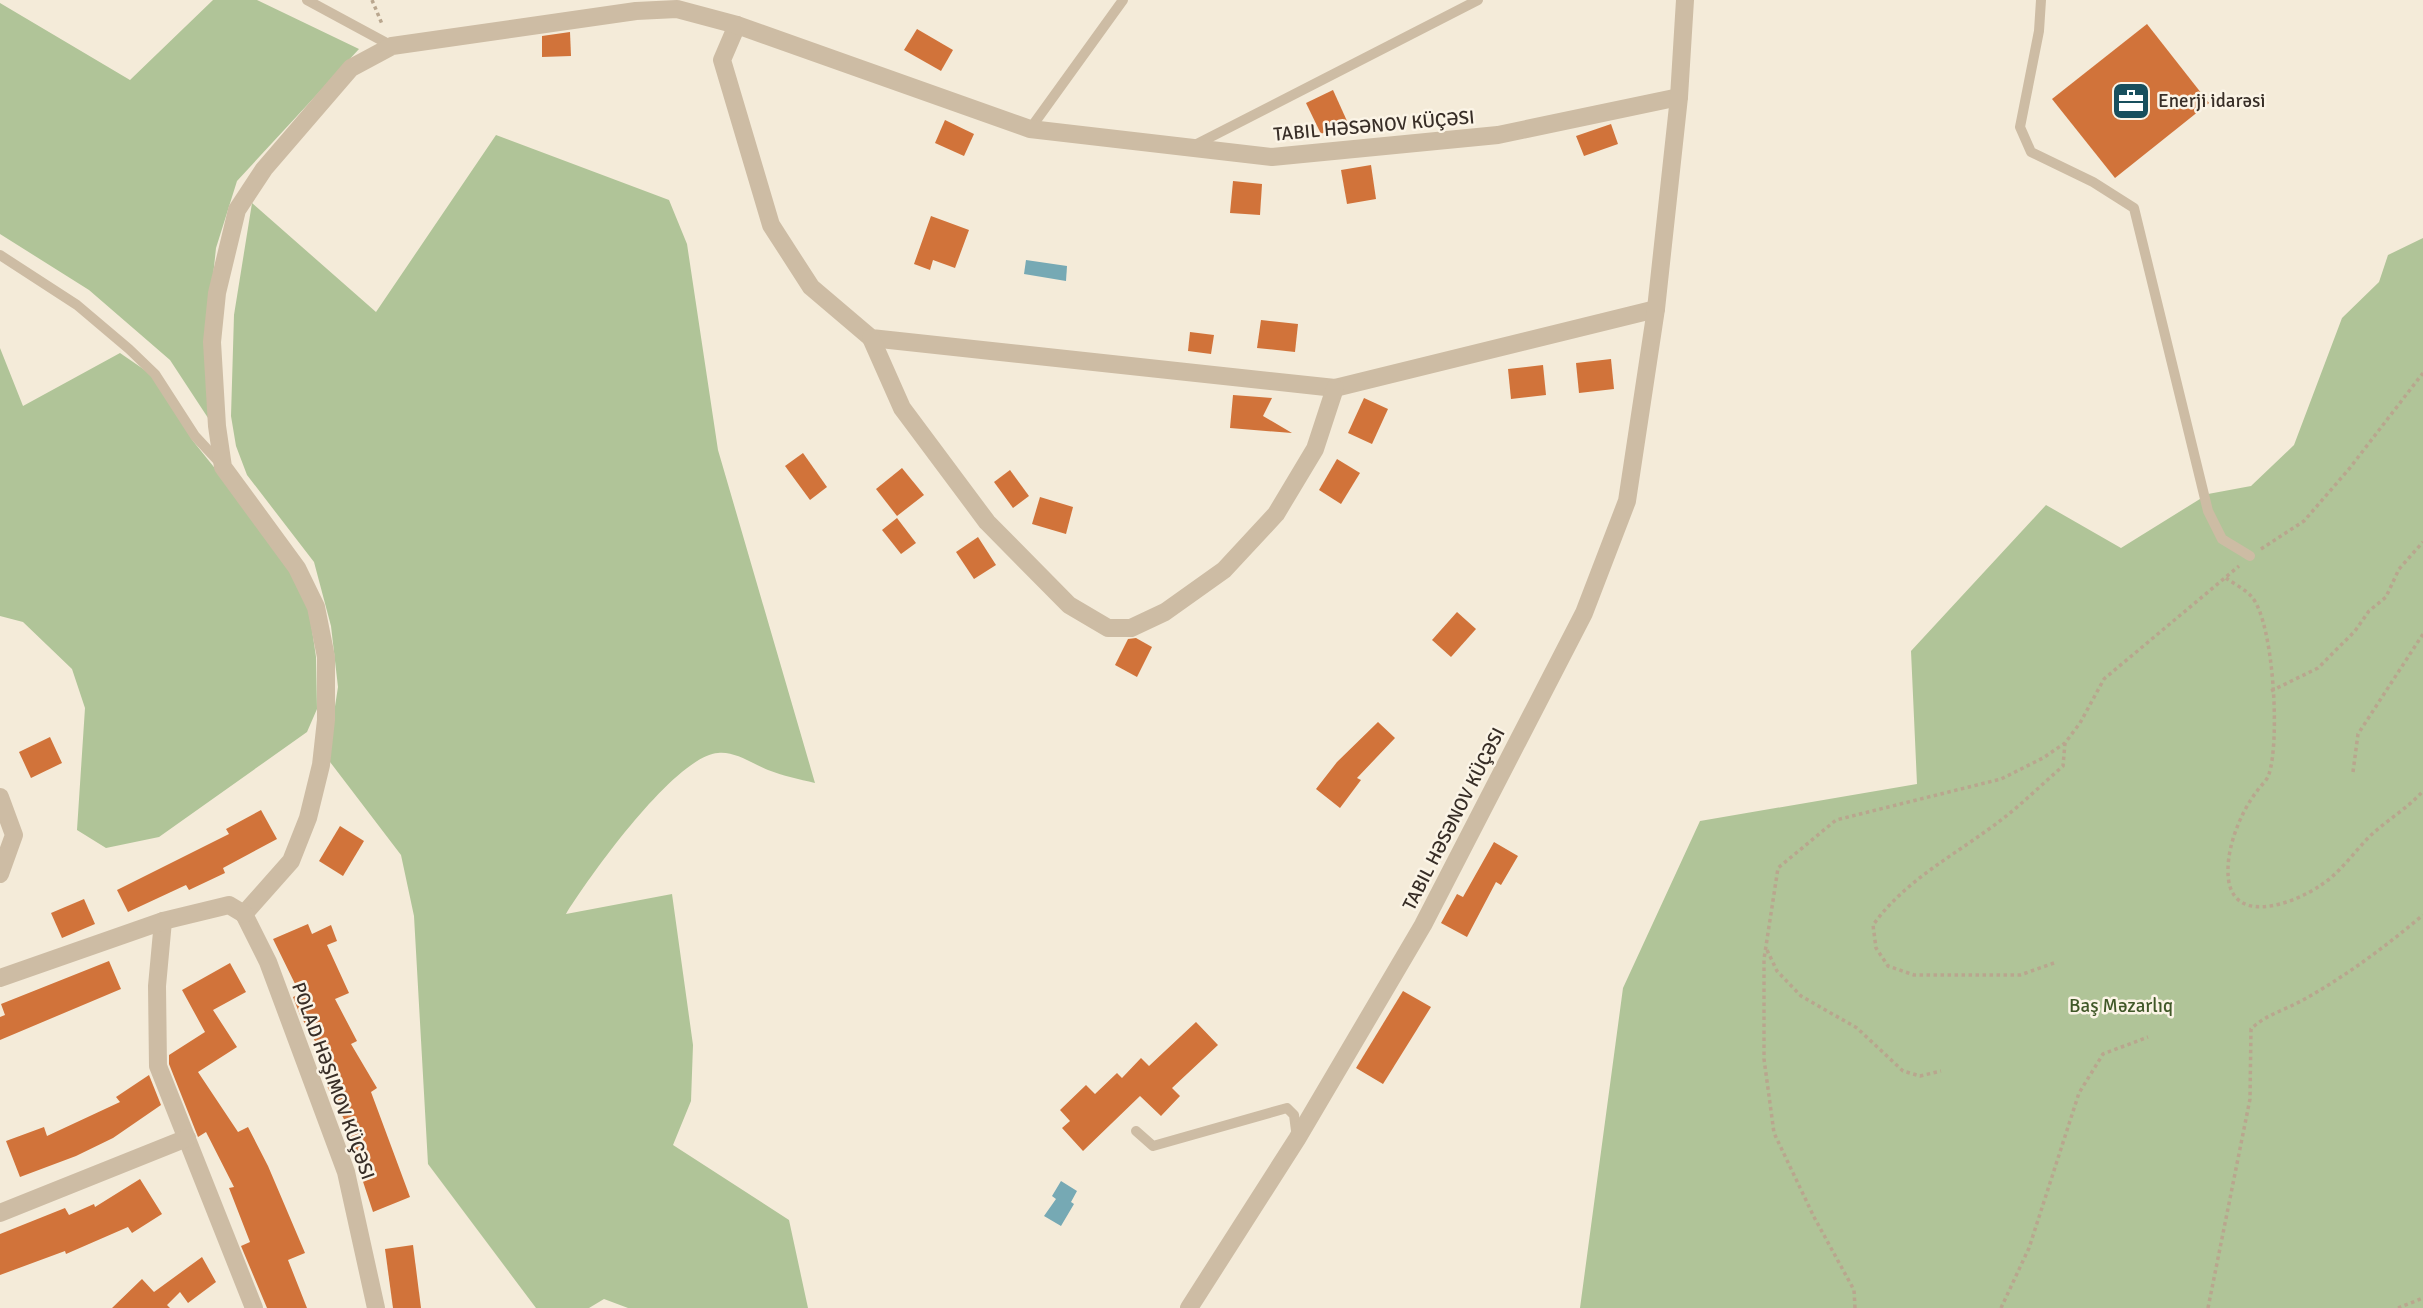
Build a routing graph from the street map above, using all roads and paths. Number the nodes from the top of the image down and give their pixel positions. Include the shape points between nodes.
1 (307, 0) edge
2 (1123, 0) edge
3 (1478, 0) edge
4 (1685, 0) edge
5 (2041, 0) edge
6 (737, 25) junction
7 (392, 46) junction
8 (1679, 97) junction
9 (1030, 129) junction
10 (1186, 149) junction
11 (0, 256) edge
12 (1656, 309) junction
13 (871, 338) junction
14 (2423, 373) edge
15 (1335, 388) junction
16 (223, 467) junction
17 (2423, 542) edge
18 (2250, 556) junction
19 (2226, 578) junction
20 (2423, 634) edge
21 (2271, 691) junction
22 (2065, 743) junction
23 (2353, 772) dead end
24 (2423, 791) edge
25 (0, 797) edge
26 (0, 874) edge
27 (244, 914) junction
28 (2423, 915) edge
29 (163, 921) junction
30 (1766, 948) junction
31 (2054, 963) dead end
32 (0, 978) edge
33 (2148, 1037) dead end
34 (1941, 1071) dead end
35 (1136, 1131) dead end
36 (187, 1138) junction
37 (1297, 1139) junction
38 (0, 1213) edge
39 (2423, 1298) edge
40 (254, 1308) edge
41 (376, 1308) edge
42 (1189, 1308) edge
43 (1856, 1308) edge
44 (2001, 1308) edge
45 (2208, 1308) edge
46 (2398, 1308) edge

1 - 7 lane
2 - 9 lane
3 - 10 lane
4 - 8 street, TABIL HƏSƏNOV KÜÇƏSI
5 - 18 lane via 2020,127 2031,152 2134,208 2208,511 2222,539
6 - 7 street, TABIL HƏSƏNOV KÜÇƏSI via 677,9 636,11
6 - 9 street, TABIL HƏSƏNOV KÜÇƏSI
6 - 13 street via 722,60 771,225 811,287
7 - 16 street via 351,68 264,169 237,210 212,342
8 - 10 street, TABIL HƏSƏNOV KÜÇƏSI via 1499,135 1272,158
8 - 12 street, TABIL HƏSƏNOV KÜÇƏSI
9 - 10 street, TABIL HƏSƏNOV KÜÇƏSI
11 - 16 lane via 77,305 130,349 155,374 195,436
12 - 15 street
12 - 37 street, TABIL HƏSƏNOV KÜÇƏSI via 1627,501 1584,613 1423,925
13 - 15 street
13 - 15 street via 902,408 987,522 1069,605 1108,628 1131,628 1165,612 1224,570 1276,514 1303,471
14 - 18 path via 2304,521
16 - 27 street via 297,568 316,607 326,657 325,731 308,818 291,861
17 - 21 path via 2399,569 2386,597 2346,640 2318,667
18 - 19 path
19 - 21 path via 2251,596 2261,613
19 - 22 path via 2104,679
20 - 23 path via 2363,726
21 - 24 path via 2274,756 2268,778 2233,839 2228,867 2231,893 2242,904 2282,904 2323,884
22 - 30 path via 2001,779 1836,820 1778,868
22 - 31 path via 2063,766 2015,809 1934,865 1883,911 1874,925 1876,948 1888,966 1914,975 2020,975
25 - 26 street via 14,835
27 - 29 street via 229,905
27 - 41 street, POLAD HƏŞIMOV KÜÇƏSI via 268,962 346,1172
28 - 45 path via 2379,953 2251,1029 2250,1099
29 - 32 street
29 - 36 street via 157,986 158,1066
30 - 34 path via 1777,971 1801,996 1857,1028 1903,1071 1920,1076
30 - 43 path via 1764,1059 1774,1133 1854,1290
33 - 44 path via 2103,1054 2079,1093 2029,1248
35 - 37 lane via 1153,1146 1287,1108 1294,1115
36 - 38 street
36 - 40 street
37 - 42 street, TABIL HƏSƏNOV KÜÇƏSI
39 - 46 path

